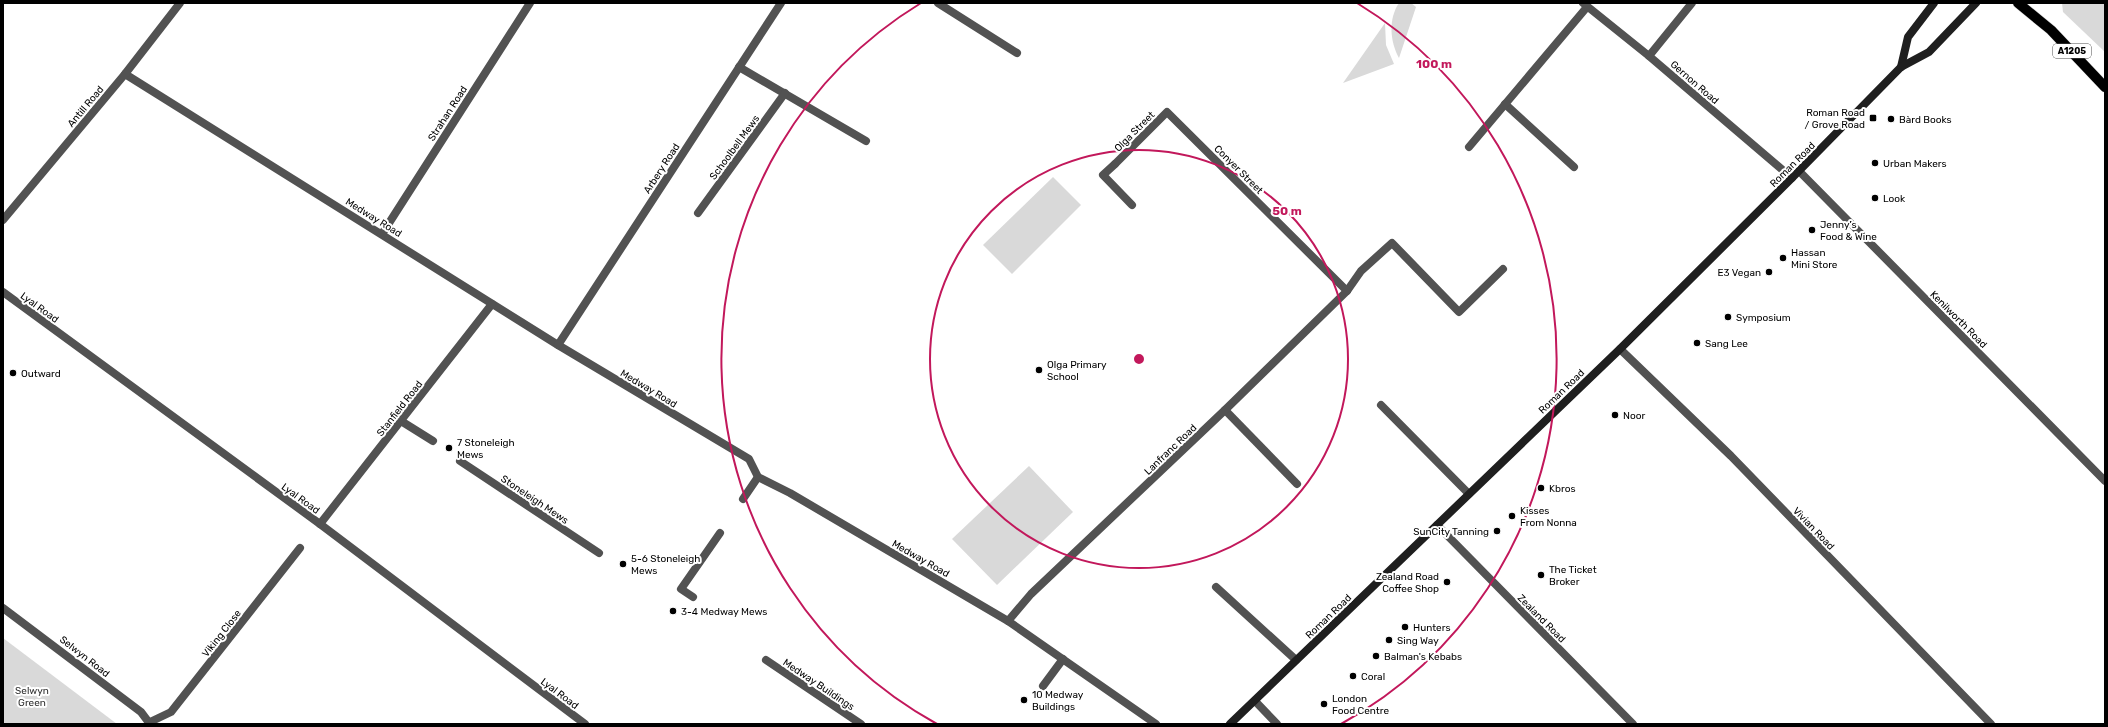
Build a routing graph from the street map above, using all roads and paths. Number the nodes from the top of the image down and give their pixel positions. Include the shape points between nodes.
1 (180, 3) edge
2 (530, 3) edge
3 (782, 3) edge
4 (938, 3) edge
5 (1692, 3) edge
6 (1934, 3) edge
7 (1976, 3) edge
8 (2018, 3) edge
9 (1585, 5) edge
10 (1017, 53) dead end
11 (1649, 56) junction
12 (739, 67) junction
13 (1901, 67) junction
14 (125, 74) junction
15 (2105, 87) edge
16 (785, 93) junction
17 (1505, 104) junction
18 (1167, 112) joint
19 (866, 141) dead end
20 (1469, 147) dead end
21 (1574, 167) dead end
22 (1799, 171) junction
23 (1792, 178) junction
24 (1132, 205) dead end
25 (698, 213) dead end
26 (3, 220) edge
27 (382, 234) junction
28 (1503, 269) dead end
29 (1347, 291) junction
30 (3, 292) edge
31 (492, 304) junction
32 (558, 345) junction
33 (1620, 349) junction
34 (1381, 405) dead end
35 (1225, 410) junction
36 (402, 421) junction
37 (433, 441) dead end
38 (460, 461) dead end
39 (758, 477) junction
40 (2105, 481) edge
41 (1298, 484) dead end
42 (1469, 494) junction
43 (743, 499) dead end
44 (320, 524) junction
45 (1437, 525) junction
46 (720, 533) dead end
47 (300, 548) dead end
48 (599, 553) dead end
49 (1216, 587) dead end
50 (693, 597) dead end
51 (3, 608) edge
52 (1008, 621) junction
53 (1063, 659) junction
54 (766, 660) dead end
55 (1296, 660) junction
56 (1043, 686) dead end
57 (1255, 701) junction
58 (150, 723) edge
59 (585, 724) edge
60 (861, 724) edge
61 (1156, 724) edge
62 (1230, 724) edge
63 (1277, 724) edge
64 (1633, 724) edge
65 (1990, 724) edge

1 - 14 street, Antill Road
2 - 27 street, Strahan Road
3 - 12 street, Arbery Road
4 - 10 street
5 - 11 street
6 - 13 main road via 1908,37
7 - 13 main road, Roman Road via 1929,52
8 - 15 main road, A1205 via 2051,30
9 - 11 street, Gernon Road
9 - 17 street
11 - 23 street, Gernon Road
12 - 16 street
12 - 32 street, Arbery Road
13 - 22 main road, Roman Road
14 - 26 street, Antill Road
14 - 27 street, Medway Road
16 - 19 street
16 - 25 street, Schoolbell Mews
17 - 20 street
17 - 21 street
18 - 24 street, Olga Street via 1103,176
18 - 29 street, Conyer Street
22 - 23 main road, Roman Road
22 - 40 street, Kenilworth Road
23 - 33 main road, Roman Road
27 - 31 street, Medway Road
28 - 29 street, Lanfranc Road via 1460,312 1392,243 1361,272
29 - 35 street, Lanfranc Road
30 - 44 street, Lyal Road
31 - 32 street, Medway Road
31 - 36 street, Stanfield Road
32 - 39 street, Medway Road via 749,459
33 - 42 main road, Roman Road
33 - 65 street, Vivian Road via 1732,456
34 - 42 street
35 - 41 street
35 - 52 street, Lanfranc Road via 1031,594
36 - 37 street
36 - 44 street, Stanfield Road
38 - 48 street, Stoneleigh Mews
39 - 43 street
39 - 52 street, Medway Road via 790,493
42 - 45 main road, Roman Road
44 - 59 street, Lyal Road
45 - 55 main road, Roman Road
45 - 64 street, Zealand Road
46 - 50 street via 682,589
47 - 58 street, Viking Close via 171,712
49 - 55 street
51 - 58 street, Selwyn Road via 141,712
52 - 53 street, Medway Road
53 - 56 street
53 - 61 street, Medway Road
54 - 60 street, Medway Buildings
55 - 57 main road, Roman Road
57 - 62 main road, Roman Road
57 - 63 street

